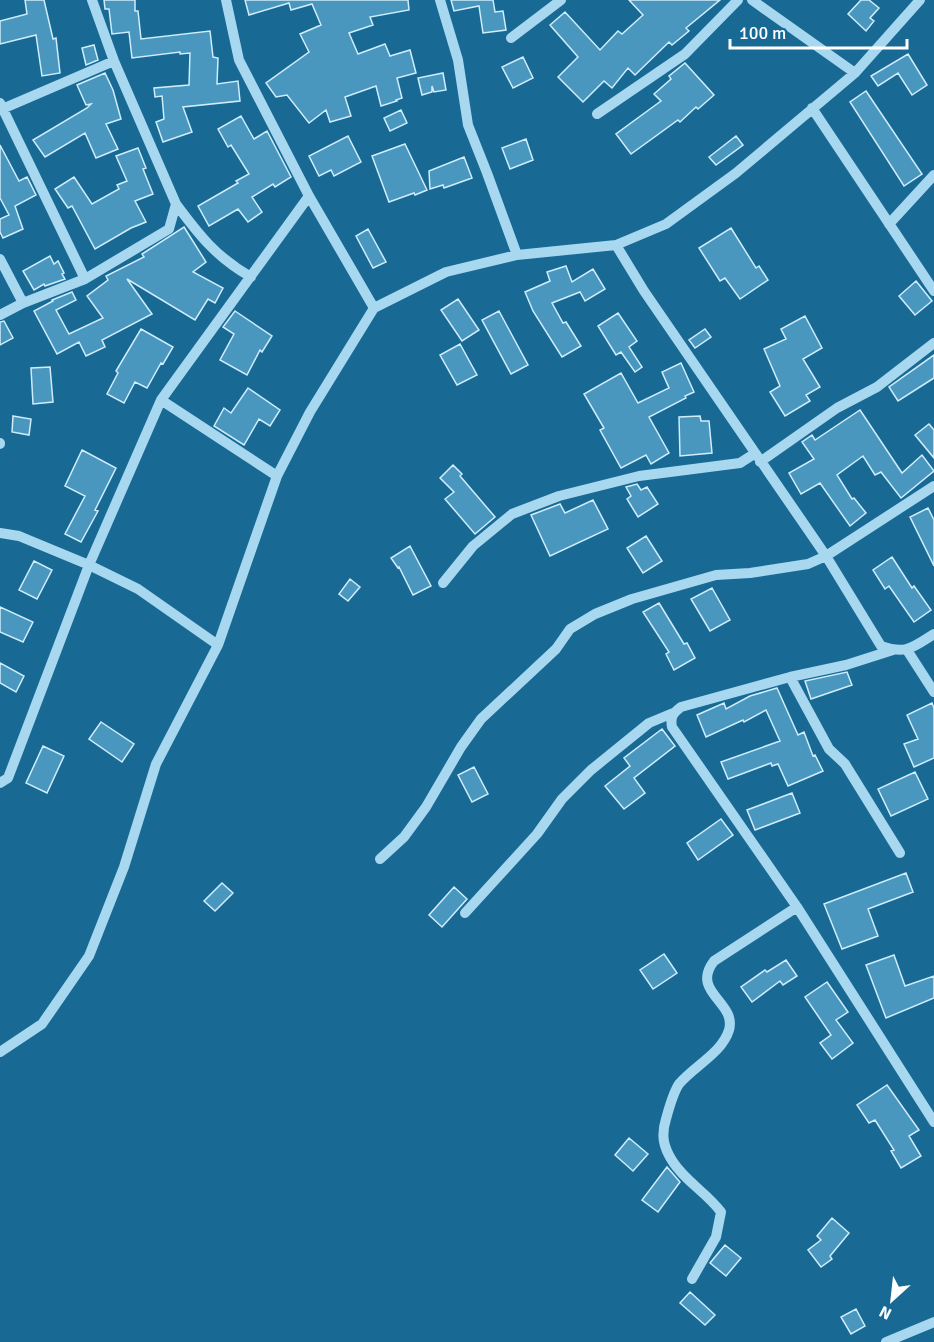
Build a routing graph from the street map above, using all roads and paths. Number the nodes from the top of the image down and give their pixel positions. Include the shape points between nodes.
1 (92, 0) edge
2 (226, 0) edge
3 (440, 0) edge
4 (561, 0) edge
5 (738, 0) edge
6 (752, 0) edge
7 (920, 0) edge
8 (511, 38) dead end
9 (114, 61) junction
10 (855, 73) junction
11 (1, 107) edge
12 (812, 108) junction
13 (597, 114) dead end
14 (934, 175) edge
15 (309, 196) junction
16 (176, 204) junction
17 (890, 224) junction
18 (616, 245) junction
19 (517, 255) junction
20 (0, 259) edge
21 (251, 277) junction
22 (85, 279) junction
23 (934, 291) edge
24 (23, 303) junction
25 (374, 308) junction
26 (0, 315) edge
27 (934, 343) edge
28 (162, 400) junction
29 (757, 458) junction
30 (277, 476) junction
31 (934, 486) edge
32 (0, 533) edge
33 (826, 556) junction
34 (89, 565) junction
35 (443, 582) dead end
36 (934, 634) edge
37 (218, 645) junction
38 (892, 650) junction
39 (907, 650) junction
40 (790, 677) junction
41 (934, 692) edge
42 (673, 713) junction
43 (0, 783) edge
44 (900, 852) dead end
45 (380, 859) dead end
46 (797, 907) junction
47 (465, 913) dead end
48 (0, 1052) edge
49 (934, 1122) edge
50 (692, 1279) dead end
51 (934, 1322) edge
52 (886, 1342) edge

1 - 9 street
2 - 15 street via 239,60
3 - 19 street via 458,60 468,125
4 - 8 street
5 - 13 street via 685,54
6 - 10 street
7 - 10 street
9 - 11 street
9 - 16 street
10 - 12 street
11 - 22 street
12 - 17 street
12 - 18 street via 736,173 666,224
14 - 17 street
15 - 21 street
15 - 25 street
16 - 21 street via 201,237 229,264
16 - 22 street via 169,229
17 - 23 street
18 - 19 street
18 - 29 street
19 - 25 street via 446,272
20 - 24 street
21 - 28 street
22 - 24 street
24 - 26 street
25 - 30 street via 310,412
27 - 29 street via 877,387
28 - 30 street
28 - 34 street
29 - 33 street
29 - 35 street via 639,476 560,496 512,514 473,546
30 - 37 street
31 - 33 street
32 - 34 street via 19,536
33 - 38 street via 881,646
33 - 45 street via 808,564 716,575 632,599 570,629 556,649 482,718 426,807 404,837
34 - 37 street via 138,589
34 - 43 street via 8,778
36 - 39 street
37 - 48 street via 156,764 124,867 89,956 42,1024
38 - 39 street
38 - 40 street
39 - 41 street
40 - 42 street via 681,707
40 - 44 street via 829,749 844,764
42 - 46 street via 672,727
42 - 47 street via 649,723 583,777
46 - 49 street
46 - 50 street via 714,961 707,970 706,980 730,1021 729,1030 723,1042 679,1085 662,1133 674,1164 721,1212 716,1237
51 - 52 street

